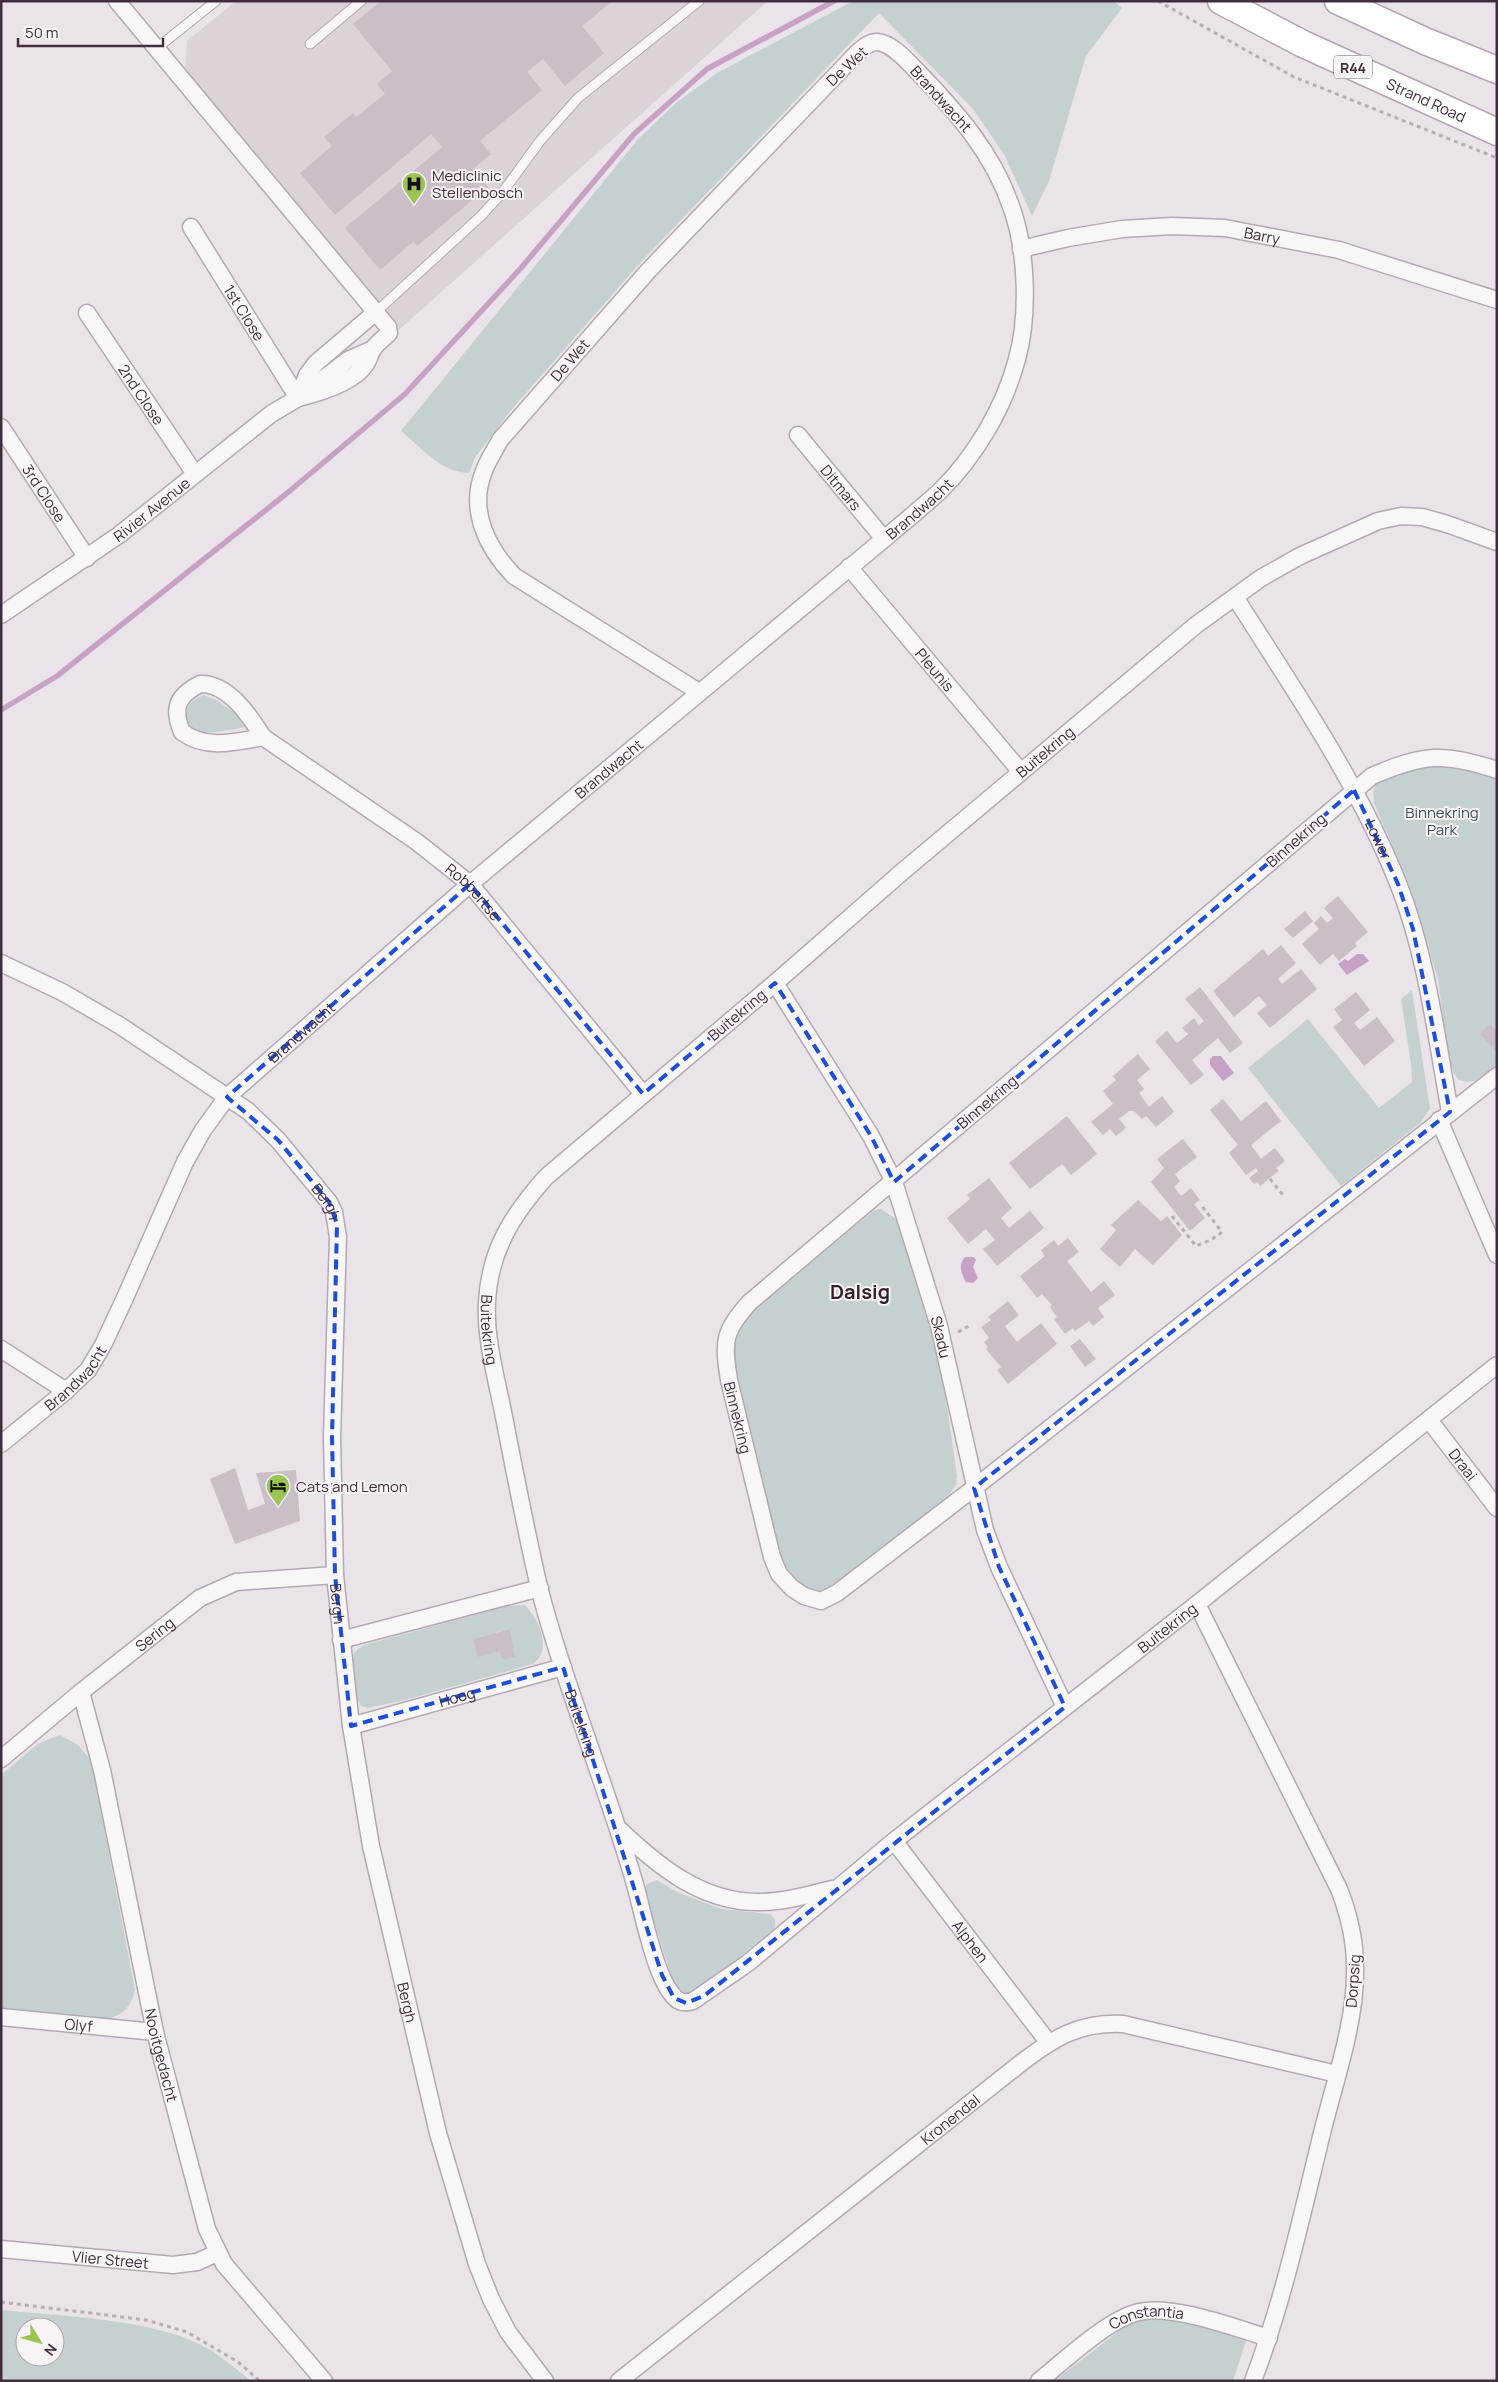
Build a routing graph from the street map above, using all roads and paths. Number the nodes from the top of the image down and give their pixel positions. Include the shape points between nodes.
1 (117, 1) edge
2 (216, 1) edge
3 (361, 1) edge
4 (699, 1) edge
5 (1158, 1) edge
6 (1221, 1) edge
7 (1338, 1) edge
8 (310, 44) dead end
9 (157, 48) junction
10 (904, 58) joint
11 (1497, 70) edge
12 (1497, 132) edge
13 (1497, 158) edge
14 (191, 227) dead end
15 (1022, 249) junction
16 (1497, 300) edge
17 (377, 311) junction
18 (87, 314) dead end
19 (298, 398) junction
20 (1, 427) edge
21 (798, 435) dead end
22 (195, 474) junction
23 (884, 539) junction
24 (1497, 542) edge
25 (87, 558) junction
26 (849, 567) junction
27 (1235, 597) junction
28 (1, 615) edge
29 (699, 692) junction
30 (263, 737) junction
31 (1497, 770) edge
32 (1021, 772) junction
33 (1354, 790) junction
34 (470, 884) junction
35 (1, 963) edge
36 (775, 983) junction
37 (1497, 1076) edge
38 (643, 1094) junction
39 (227, 1097) junction
40 (1445, 1116) junction
41 (1270, 1179) dead end
42 (894, 1182) junction
43 (1283, 1195) dead end
44 (1201, 1205) dead end
45 (1172, 1216) dead end
46 (1497, 1255) edge
47 (1, 1349) edge
48 (1497, 1365) edge
49 (66, 1391) junction
50 (1429, 1420) junction
51 (1, 1444) edge
52 (974, 1488) junction
53 (1497, 1508) edge
54 (335, 1575) junction
55 (540, 1588) junction
56 (1198, 1604) junction
57 (341, 1640) junction
58 (563, 1667) junction
59 (81, 1692) junction
60 (1065, 1707) junction
61 (351, 1726) junction
62 (1, 1759) edge
63 (618, 1829) junction
64 (894, 1841) junction
65 (836, 1888) junction
66 (1, 2017) edge
67 (155, 2032) junction
68 (1048, 2042) junction
69 (1337, 2074) junction
70 (1, 2249) edge
71 (217, 2253) junction
72 (1, 2302) edge
73 (1270, 2338) junction
74 (260, 2381) edge
75 (324, 2381) edge
76 (545, 2381) edge
77 (619, 2381) edge
78 (1039, 2381) edge
79 (1253, 2381) edge

1 - 9 street
2 - 9 lane
3 - 8 lane
4 - 17 lane via 578,98 481,216
5 - 13 path via 1294,77
6 - 12 main road, Strand Road / R44 via 1303,44
7 - 11 main road
9 - 17 street
10 - 15 street, Brandwacht via 954,109 978,142 1013,210
10 - 29 street, De Wet via 876,42 857,53 649,270 500,440 484,471 478,492 479,515 486,538 500,562 514,576
14 - 19 street, 1st Close
15 - 16 street, Barry via 1122,229 1172,226 1225,228 1339,250
15 - 23 street, Brandwacht via 1025,307 1017,359 1000,407 971,453 940,491
17 - 19 street via 316,363
17 - 19 street, Rivier Avenue via 389,333 373,349 366,365 339,385
18 - 22 street, 2nd Close
19 - 22 street, Rivier Avenue via 271,414
20 - 25 street, 3rd Close
21 - 23 street, Ditmars
22 - 25 street, Rivier Avenue
23 - 26 street, Brandwacht
24 - 27 street, Buitekring via 1430,520 1401,516 1378,521 1300,556
25 - 28 street, Rivier Avenue
26 - 29 street, Brandwacht
26 - 32 street, Pleunis
27 - 32 street, Buitekring via 1196,625
27 - 33 street, Lower via 1332,749
29 - 34 street, Brandwacht
30 - 30 street, Robbertse via 246,712 211,684 200,684 180,699 176,711 182,732 197,742 208,744
30 - 34 street, Robbertse via 417,842
31 - 33 street, Binnekring via 1445,756 1422,758 1372,776
32 - 36 street, Buitekring
33 - 40 street, Lower via 1398,884 1424,971
33 - 42 street, Binnekring
34 - 38 street, Robbertse
34 - 39 street, Brandwacht
35 - 39 street, Bergh via 62,992 119,1025
36 - 38 street, Buitekring
36 - 42 street, Skadu via 871,1136
37 - 40 street, Binnekring
38 - 55 street, Buitekring via 546,1177 526,1199 506,1228 494,1260 486,1302 489,1333
39 - 49 street, Brandwacht via 185,1162 104,1345 88,1370
39 - 54 street, Bergh via 248,1111 278,1140 328,1202 337,1224 332,1437
40 - 46 street, Lower
40 - 52 street, Binnekring
41 - 43 path
42 - 52 street, Skadu via 939,1326
42 - 52 street, Binnekring via 750,1302 735,1318 727,1335 724,1351 728,1380 772,1557 779,1574 792,1588 804,1596 821,1600 838,1593 860,1577
44 - 45 path via 1222,1232 1196,1246
47 - 49 street
48 - 50 street, Buitekring
49 - 51 street, Brandwacht
50 - 53 street, Draai
50 - 56 street, Buitekring
52 - 60 street, Skadu via 999,1567
54 - 57 street, Bergh
54 - 59 street, Sering via 236,1582 219,1588 174,1617
55 - 57 street
55 - 58 street, Buitekring
56 - 60 street, Buitekring
56 - 69 street, Dorpsig via 1350,1917 1356,1976
57 - 61 street, Bergh
58 - 61 street, Hoog
58 - 63 street, Buitekring
59 - 62 street, Sering
59 - 67 street, Nooitgedacht via 102,1770
60 - 64 street, Buitekring
61 - 76 street, Bergh via 370,1846 438,2133 477,2264 491,2299 508,2332
63 - 65 street, Buitekring via 651,1860 685,1884 725,1898 759,1902
63 - 65 street, Buitekring via 662,1975 674,1998 686,2003 704,1996 748,1963
64 - 65 street, Buitekring
64 - 68 street, Alphen
66 - 67 street, Olyf
67 - 71 street, Nooitgedacht via 207,2229
68 - 69 street, Kronendal via 1078,2028 1103,2023 1124,2024
68 - 77 street, Kronendal
69 - 73 street, Dorpsig
70 - 71 street, Vlier Street via 173,2264 197,2262
71 - 75 street, Nooitgedacht via 236,2280
72 - 74 path via 146,2320 187,2332 225,2354
73 - 78 street, Constantia via 1182,2314 1156,2310 1138,2312 1101,2332
73 - 79 street, Dorpsig

